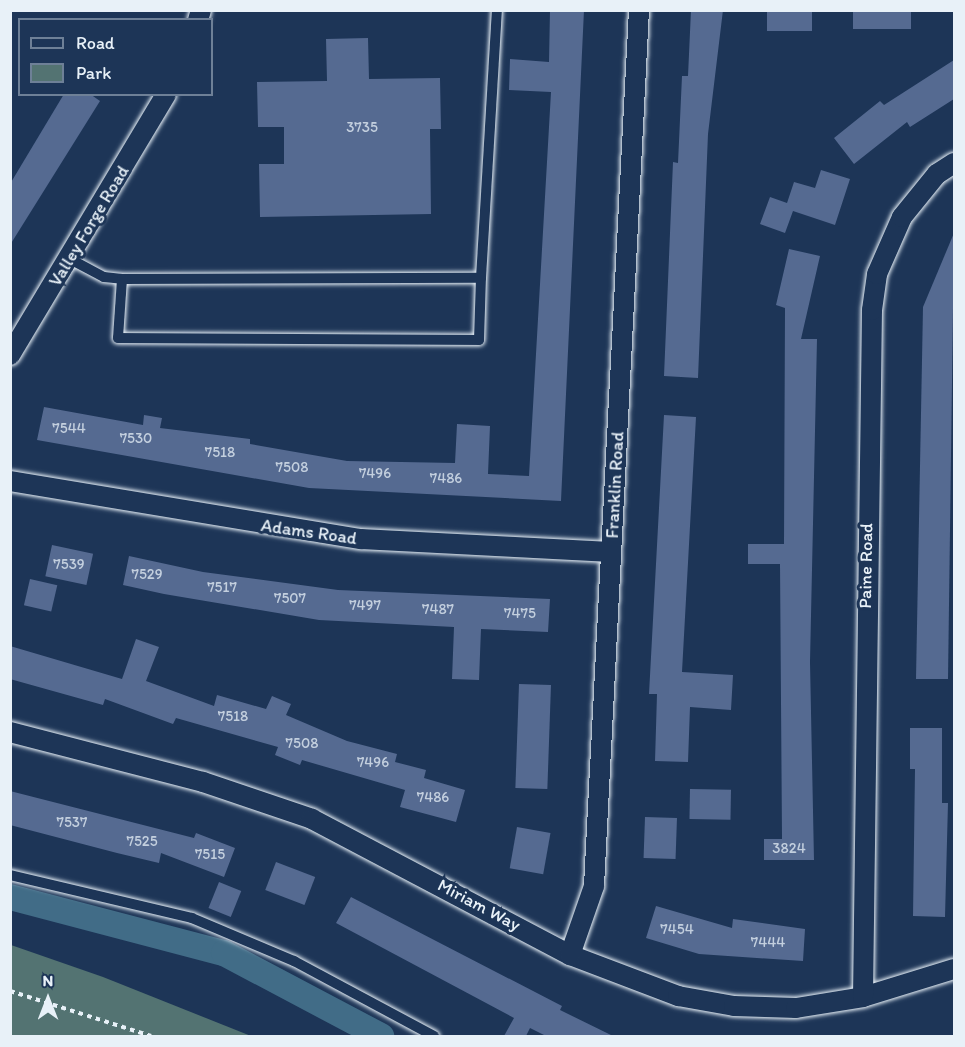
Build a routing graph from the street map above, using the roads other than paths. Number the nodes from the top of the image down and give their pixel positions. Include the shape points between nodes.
1 (497, 10) edge
2 (639, 10) edge
3 (165, 96) edge
4 (954, 163) edge
5 (70, 259) junction
6 (480, 278) junction
7 (122, 279) junction
8 (10, 356) edge
9 (10, 481) edge
10 (611, 552) junction
11 (10, 732) edge
12 (10, 875) edge
13 (570, 955) junction
14 (954, 969) edge
15 (863, 997) junction
16 (434, 1036) edge

1 - 6 lane
2 - 10 street, Franklin Road
3 - 5 street, Valley Forge Road
4 - 15 street, Paine Road via 937,174 902,217 877,274 872,310
5 - 7 lane via 104,277
5 - 8 street, Valley Forge Road
6 - 7 lane
6 - 7 lane via 479,340 118,338
9 - 10 street, Adams Road via 361,540
10 - 13 street, Franklin Road via 594,886
11 - 13 street, Miriam Way via 203,782 312,819
12 - 16 lane via 192,918 294,961
13 - 15 street, Miriam Way via 634,982 734,1006 796,1008
14 - 15 street, Miriam Way

